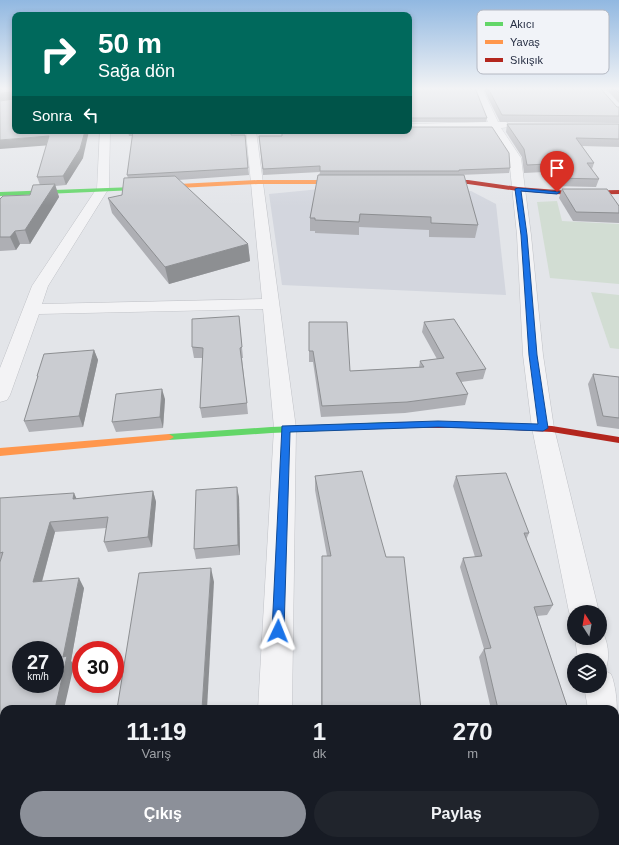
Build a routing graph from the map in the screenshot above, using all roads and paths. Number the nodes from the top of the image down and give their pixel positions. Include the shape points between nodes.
1 (496, 127) edge
2 (105, 134) edge
3 (251, 134) edge
4 (258, 182) junction
5 (360, 182) edge
6 (422, 182) edge
7 (103, 188) junction
8 (518, 189) junction
9 (619, 192) edge
10 (0, 194) edge
11 (272, 304) junction
12 (32, 309) junction
13 (0, 395) edge
14 (285, 428) junction
15 (543, 428) junction
16 (619, 440) edge
17 (0, 452) edge
18 (582, 605) edge
19 (602, 693) edge
20 (275, 705) edge
21 (604, 705) edge

1 - 8 street via 515,158
2 - 7 street
3 - 4 street
4 - 5 street
4 - 7 street
4 - 11 street
6 - 8 street via 468,182
7 - 10 street
7 - 12 street via 40,286
8 - 9 street via 570,193
8 - 15 street via 533,355
11 - 12 street
11 - 14 street
12 - 13 street
14 - 15 street via 438,424
14 - 17 street
14 - 20 street
15 - 16 street
15 - 18 street
19 - 21 street

